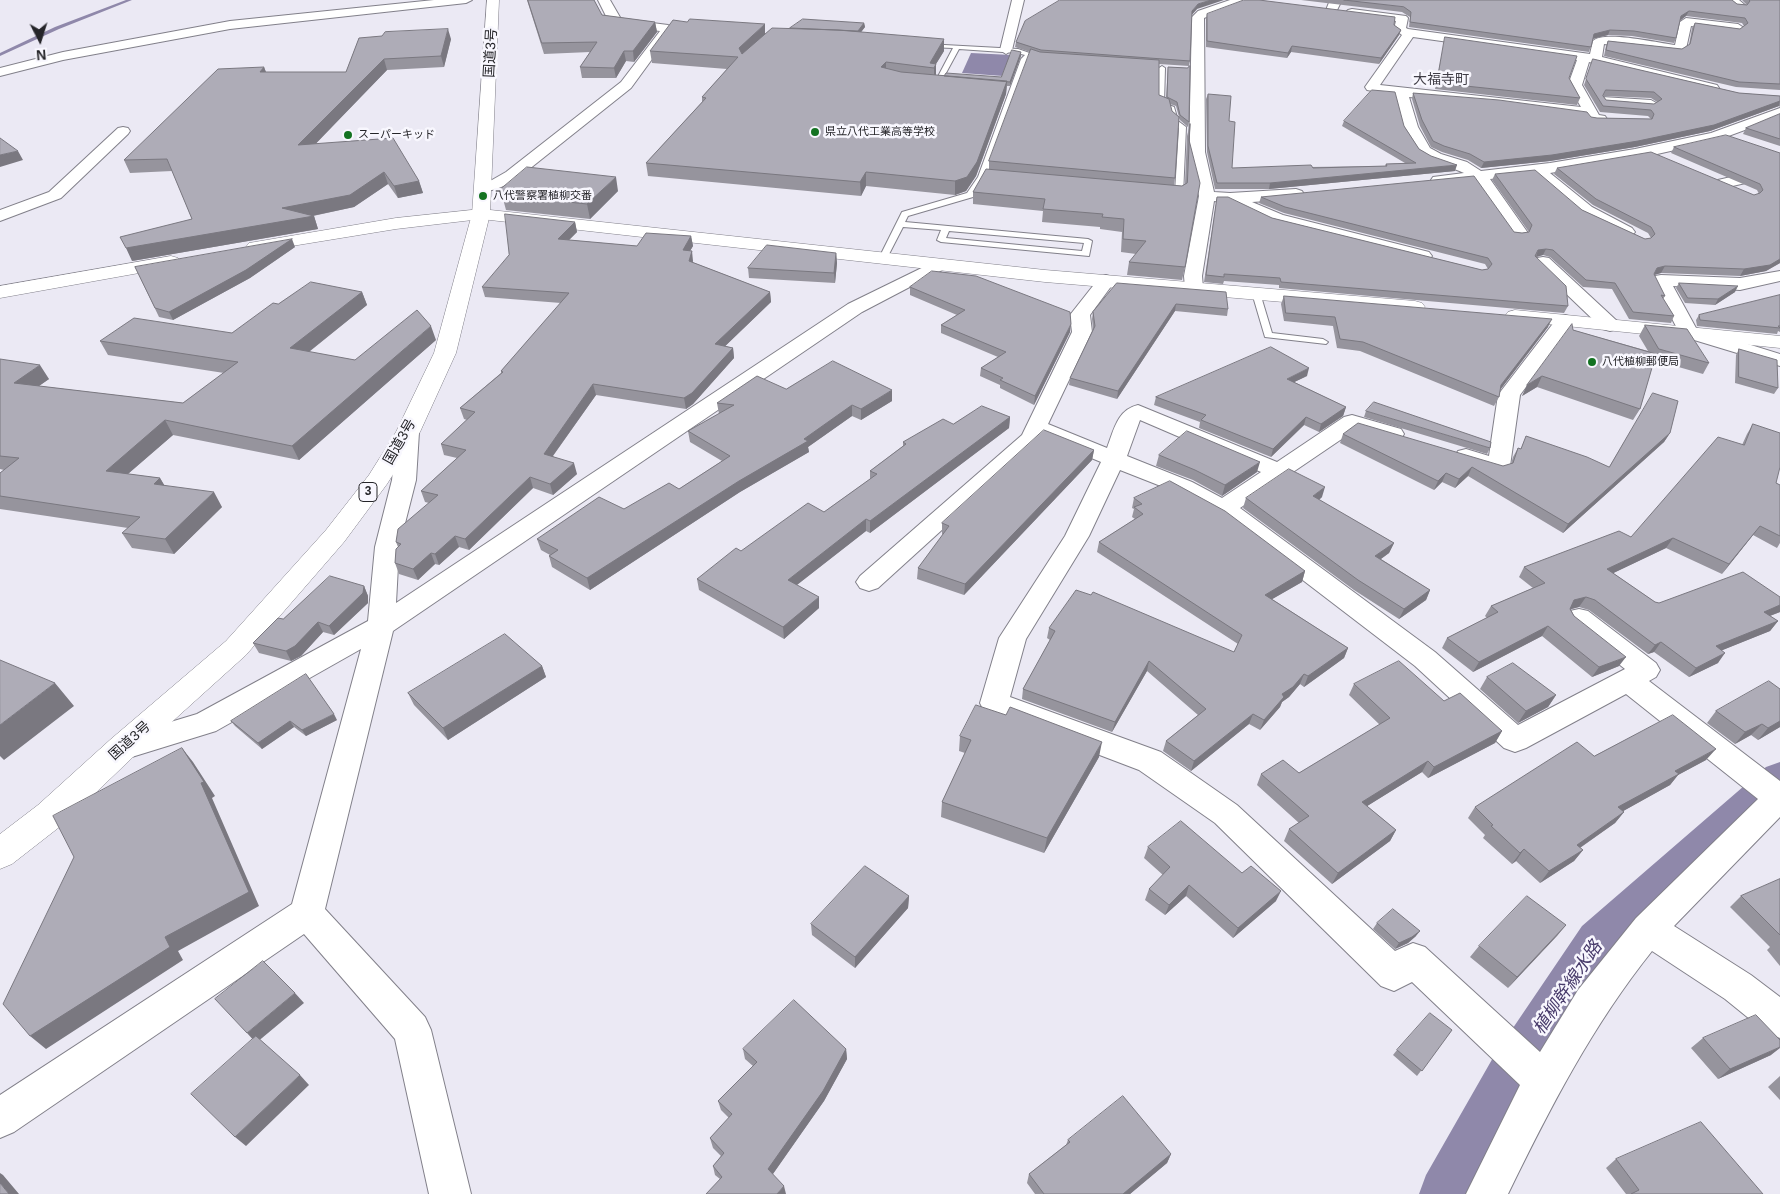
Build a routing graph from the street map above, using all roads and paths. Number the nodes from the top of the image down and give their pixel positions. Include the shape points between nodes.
1 (466, 0) edge
2 (493, 0) edge
3 (604, 0) edge
4 (1018, 0) edge
5 (1241, 0) edge
6 (1331, 7) edge
7 (1738, 28) edge
8 (1408, 32) junction
9 (923, 45) edge
10 (957, 46) junction
11 (1006, 50) junction
12 (1028, 55) junction
13 (1590, 58) junction
14 (1048, 59) edge
15 (1152, 67) edge
16 (0, 72) edge
17 (1596, 75) edge
18 (1576, 78) junction
19 (928, 83) edge
20 (937, 84) junction
21 (947, 85) edge
22 (1004, 89) edge
23 (1013, 90) junction
24 (1728, 91) edge
25 (1402, 93) junction
26 (1633, 94) edge
27 (1583, 99) junction
28 (1651, 104) edge
29 (1591, 112) junction
30 (1780, 112) edge
31 (1614, 120) edge
32 (123, 131) dead end
33 (1723, 134) junction
34 (1747, 142) edge
35 (1650, 151) junction
36 (1622, 156) junction
37 (1674, 162) edge
38 (1646, 167) edge
39 (1538, 170) junction
40 (1478, 176) junction
41 (1708, 176) edge
42 (982, 177) junction
43 (992, 178) edge
44 (1748, 178) edge
45 (1424, 182) edge
46 (1724, 184) junction
47 (483, 188) junction
48 (1315, 192) edge
49 (1160, 193) edge
50 (1750, 195) edge
51 (1207, 196) junction
52 (1230, 198) junction
53 (481, 214) junction
54 (0, 216) edge
55 (900, 224) junction
56 (946, 228) junction
57 (1519, 233) edge
58 (1641, 239) edge
59 (236, 251) edge
60 (883, 258) junction
61 (188, 259) edge
62 (1441, 260) edge
63 (1543, 262) edge
64 (938, 265) junction
65 (1780, 276) edge
66 (1106, 280) junction
67 (1194, 288) junction
68 (0, 292) edge
69 (1256, 293) junction
70 (1435, 309) edge
71 (1495, 314) edge
72 (1565, 321) junction
73 (1610, 325) junction
74 (1688, 332) junction
75 (1323, 342) dead end
76 (1780, 342) edge
77 (1780, 360) edge
78 (1036, 427) junction
79 (408, 432) junction
80 (1416, 441) edge
81 (1444, 449) edge
82 (1114, 458) junction
83 (1278, 471) junction
84 (1222, 509) junction
85 (869, 582) dead end
86 (1579, 618) edge
87 (381, 626) junction
88 (1628, 680) junction
89 (122, 748) junction
90 (1780, 798) edge
91 (0, 854) edge
92 (307, 913) junction
93 (1648, 929) junction
94 (1780, 1020) edge
95 (1545, 1082) junction
96 (0, 1118) edge
97 (450, 1194) edge
98 (1487, 1194) edge

1 - 16 street via 230,25 63,56
2 - 47 main road, 国道3号 / 3
3 - 47 street via 617,22 672,27 626,85 512,175
4 - 11 street
5 - 51 street via 1198,17 1197,152
6 - 8 street via 1403,14 1400,30
7 - 13 street via 1686,22 1680,49 1599,41
8 - 13 street
8 - 25 street via 1372,87
9 - 10 lane
10 - 11 lane
10 - 20 lane
11 - 12 lane
12 - 14 lane
12 - 23 lane
13 - 18 street
13 - 24 street
15 - 49 lane via 1166,68 1161,104 1172,108 1175,122 1183,127 1179,195
17 - 18 street
18 - 26 street
18 - 27 street
19 - 20 lane
20 - 21 lane
22 - 23 lane
23 - 42 lane
25 - 29 street via 1481,98
25 - 40 street via 1405,112 1420,146 1428,154 1458,164
27 - 28 street
27 - 29 street
29 - 31 street via 1594,118
30 - 33 street
32 - 54 street via 55,195
33 - 34 street
33 - 35 street
35 - 36 street
35 - 37 street
36 - 38 street
36 - 39 street
39 - 40 street
39 - 58 street via 1586,211
40 - 45 street
40 - 57 street
41 - 46 street
42 - 43 lane
42 - 55 lane via 970,196 905,214
44 - 46 street
46 - 50 street
47 - 53 main road, 国道3号 / 3
48 - 52 street
51 - 52 street
51 - 67 street via 1193,276
52 - 62 street via 1277,219
53 - 59 main road via 353,230
53 - 60 main road
53 - 79 main road, 国道3号 / 3 via 445,353
55 - 56 lane
55 - 60 lane
56 - 56 lane via 941,240 1086,254 1088,241
60 - 64 main road
61 - 68 main road
63 - 73 street
64 - 66 main road
64 - 87 street via 855,308
65 - 74 street via 1740,284 1660,280
66 - 67 main road
66 - 78 street via 1080,315 1082,332
67 - 69 main road
69 - 70 main road
69 - 75 lane via 1268,335
71 - 72 main road
72 - 73 main road
72 - 81 street via 1510,395 1499,466
73 - 74 main road
74 - 76 main road
74 - 77 street
78 - 82 street
78 - 85 street via 1032,438
79 - 87 street via 404,480 387,547
79 - 89 main road, 国道3号 / 3 via 335,536 236,648
80 - 83 street via 1352,422
82 - 83 street via 1129,418 1138,411
82 - 84 street via 1184,487
82 - 95 street via 1077,536 1013,638 994,703 1150,761 1165,771 1226,814 1394,974 1413,959
83 - 84 street
84 - 88 street via 1425,659 1515,740
86 - 88 street via 1646,670
87 - 89 street via 206,723
87 - 92 street
88 - 90 street
89 - 91 main road, 国道3号 / 3 via 50,815
90 - 93 street
92 - 96 street
92 - 97 street via 412,1030
93 - 94 street via 1738,987
93 - 95 street via 1591,1002
95 - 98 street

